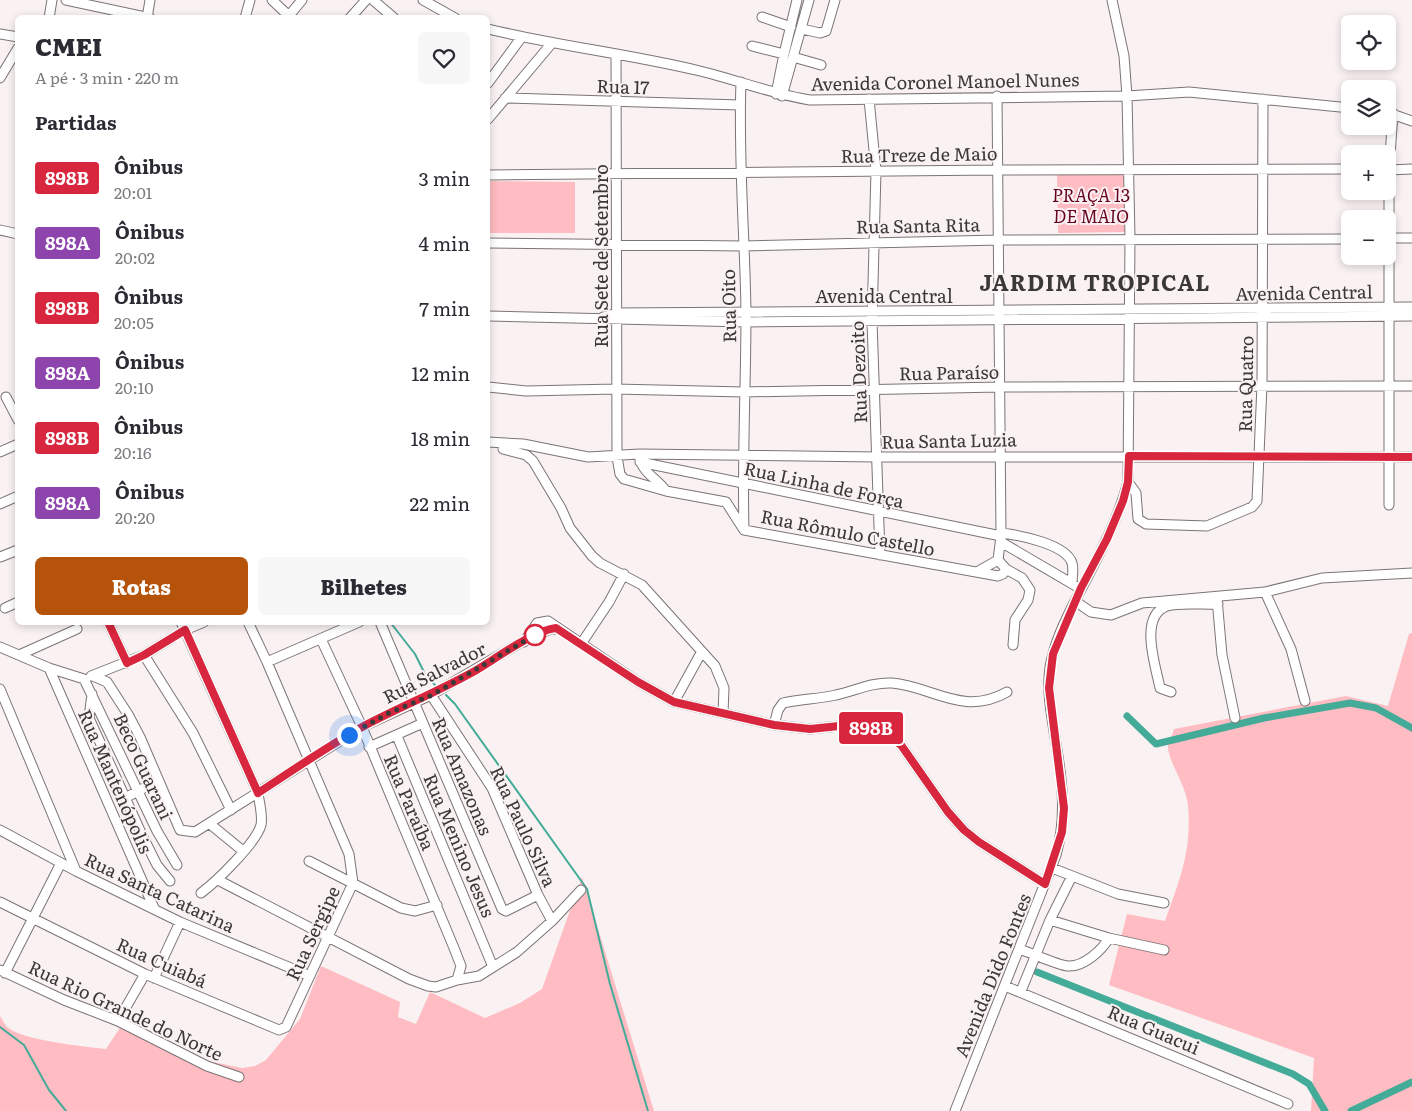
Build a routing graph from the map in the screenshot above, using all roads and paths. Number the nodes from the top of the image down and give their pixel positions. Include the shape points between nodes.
1 (52, 0) edge
2 (66, 0) edge
3 (150, 0) edge
4 (250, 0) edge
5 (272, 0) edge
6 (302, 0) edge
7 (366, 0) edge
8 (373, 0) edge
9 (423, 0) edge
10 (797, 0) edge
11 (809, 0) edge
12 (835, 0) edge
13 (1112, 0) edge
14 (50, 15) edge
15 (138, 15) edge
16 (148, 15) edge
17 (246, 15) edge
18 (287, 15) edge
19 (291, 15) edge
20 (353, 15) edge
21 (390, 15) edge
22 (450, 15) edge
23 (762, 17) dead end
24 (791, 27) junction
25 (802, 29) junction
26 (490, 30) edge
27 (0, 34) edge
28 (15, 36) edge
29 (521, 38) junction
30 (552, 43) junction
31 (752, 46) dead end
32 (15, 53) edge
33 (616, 55) junction
34 (789, 56) junction
35 (821, 65) dead end
36 (0, 78) edge
37 (490, 80) edge
38 (741, 82) junction
39 (779, 95) junction
40 (997, 96) junction
41 (1127, 96) junction
42 (505, 98) junction
43 (1263, 98) junction
44 (868, 99) junction
45 (616, 102) junction
46 (740, 105) junction
47 (1341, 107) edge
48 (1396, 115) edge
49 (490, 117) edge
50 (1412, 121) edge
51 (1262, 168) junction
52 (1129, 169) junction
53 (1341, 169) edge
54 (998, 170) junction
55 (1396, 170) edge
56 (1412, 170) edge
57 (876, 171) junction
58 (617, 173) junction
59 (740, 173) junction
60 (490, 175) edge
61 (0, 230) edge
62 (15, 233) edge
63 (1130, 238) junction
64 (1396, 238) edge
65 (1412, 238) edge
66 (1341, 239) edge
67 (998, 240) junction
68 (1261, 240) junction
69 (873, 242) junction
70 (490, 243) edge
71 (615, 244) junction
72 (744, 246) junction
73 (1388, 265) edge
74 (1412, 307) edge
75 (1389, 311) junction
76 (746, 312) junction
77 (1262, 313) junction
78 (999, 314) junction
79 (1130, 314) junction
80 (490, 316) edge
81 (617, 316) junction
82 (872, 316) junction
83 (1412, 316) edge
84 (746, 322) junction
85 (1262, 385) junction
86 (490, 386) edge
87 (1389, 386) junction
88 (1412, 386) edge
89 (1000, 387) junction
90 (615, 388) junction
91 (1128, 388) junction
92 (876, 390) junction
93 (744, 392) junction
94 (2, 397) edge
95 (15, 416) edge
96 (490, 442) edge
97 (15, 445) edge
98 (490, 447) edge
99 (0, 452) edge
100 (745, 455) junction
101 (1260, 455) junction
102 (1000, 456) junction
103 (1129, 456) junction
104 (617, 457) junction
105 (878, 457) junction
106 (1389, 457) junction
107 (1412, 457) edge
108 (639, 458) junction
109 (1128, 482) junction
110 (743, 484) junction
111 (666, 491) junction
112 (15, 497) edge
113 (0, 504) edge
114 (1389, 505) dead end
115 (879, 513) junction
116 (744, 530) junction
117 (1001, 537) junction
118 (15, 551) edge
119 (880, 555) junction
120 (0, 557) edge
121 (998, 560) junction
122 (1006, 569) junction
123 (977, 572) junction
124 (1412, 573) edge
125 (624, 574) junction
126 (1072, 583) junction
127 (1081, 588) junction
128 (1265, 592) junction
129 (1217, 600) junction
130 (1075, 601) junction
131 (15, 603) edge
132 (5, 608) dead end
133 (109, 625) edge
134 (249, 625) edge
135 (353, 625) edge
136 (381, 625) edge
137 (183, 626) edge
138 (77, 629) dead end
139 (172, 638) dead end
140 (321, 639) junction
141 (581, 644) junction
142 (1013, 645) dead end
143 (0, 647) edge
144 (701, 653) junction
145 (19, 655) junction
146 (144, 655) junction
147 (267, 662) junction
148 (127, 663) junction
149 (49, 668) junction
150 (109, 670) junction
151 (88, 677) junction
152 (107, 682) junction
153 (0, 689) edge
154 (1007, 692) dead end
155 (1171, 692) dead end
156 (92, 694) junction
157 (432, 695) junction
158 (1305, 701) dead end
159 (413, 702) junction
160 (674, 702) junction
161 (0, 712) edge
162 (723, 713) junction
163 (11, 716) junction
164 (1234, 718) dead end
165 (423, 723) junction
166 (774, 725) junction
167 (362, 727) junction
168 (397, 736) junction
169 (369, 747) junction
170 (308, 760) junction
171 (157, 781) junction
172 (138, 791) junction
173 (258, 793) junction
174 (125, 798) junction
175 (230, 810) junction
176 (210, 824) junction
177 (0, 830) edge
178 (242, 851) junction
179 (309, 861) dead end
180 (61, 863) junction
181 (177, 865) dead end
182 (1052, 868) junction
183 (76, 871) junction
184 (1072, 876) junction
185 (218, 880) junction
186 (170, 882) dead end
187 (353, 883) junction
188 (1045, 884) junction
189 (580, 890) dead end
190 (201, 893) dead end
191 (538, 895) junction
192 (0, 902) edge
193 (1164, 903) dead end
194 (436, 905) junction
195 (154, 908) junction
196 (34, 918) junction
197 (1050, 920) junction
198 (552, 921) junction
199 (180, 922) junction
200 (327, 937) junction
201 (1109, 938) junction
202 (1020, 950) junction
203 (1164, 950) dead end
204 (1037, 955) junction
205 (493, 967) junction
206 (3, 972) edge
207 (150, 976) junction
208 (310, 976) junction
209 (457, 980) junction
210 (1005, 986) junction
211 (1021, 991) junction
212 (118, 1021) junction
213 (279, 1030) joint
214 (238, 1078) dead end
215 (1288, 1104) dead end
216 (955, 1111) edge

1 - 14 street
2 - 15 street
3 - 16 street
4 - 17 street
5 - 18 street
6 - 19 street
7 - 20 street
8 - 21 street
9 - 22 street
10 - 24 street
11 - 25 street
12 - 25 street via 826,31
13 - 41 street, Avenida Dido Fontes via 1124,56
23 - 24 street
24 - 34 street
25 - 34 street
26 - 29 street, Avenida Coronel Manoel Nunes
27 - 28 street
29 - 30 street, Avenida Coronel Manoel Nunes
29 - 37 street
30 - 33 street, Avenida Coronel Manoel Nunes
30 - 42 street
31 - 34 street
32 - 36 street
33 - 38 street, Avenida Coronel Manoel Nunes
33 - 45 street, Rua Sete de Setembro
34 - 35 street
34 - 39 street
38 - 39 street, Avenida Coronel Manoel Nunes
38 - 46 street, Rua Oito
39 - 44 street, Avenida Coronel Manoel Nunes via 810,100
40 - 41 street, Avenida Coronel Manoel Nunes
40 - 44 street, Avenida Coronel Manoel Nunes
40 - 54 street
41 - 43 street, Avenida Coronel Manoel Nunes via 1189,92
41 - 52 street, Avenida Dido Fontes
42 - 45 street, Rua 17
42 - 49 street
43 - 47 street, Avenida Coronel Manoel Nunes
43 - 51 street, Rua Quatro
44 - 57 street, Rua Dezoito
45 - 46 street, Rua 17
45 - 58 street, Rua Sete de Setembro
46 - 59 street, Rua Oito
48 - 50 street
51 - 52 street, Rua Treze de Maio
51 - 53 street, Rua Treze de Maio
51 - 68 street, Rua Quatro
52 - 54 street, Rua Treze de Maio
52 - 63 street, Avenida Dido Fontes
54 - 57 street, Rua Treze de Maio
54 - 67 street
55 - 56 street
57 - 59 street, Rua Treze de Maio
57 - 69 street, Rua Dezoito
58 - 59 street, Rua Treze de Maio
58 - 60 street, Rua Treze de Maio
58 - 71 street, Rua Sete de Setembro
59 - 72 street, Rua Oito
61 - 62 street
63 - 67 street, Rua Santa Rita
63 - 68 street, Rua Santa Rita
63 - 79 street, Avenida Dido Fontes
64 - 65 street
66 - 68 street, Rua Santa Rita
67 - 69 street, Rua Santa Rita
67 - 78 street
68 - 77 street, Rua Quatro
69 - 72 street, Rua Santa Rita
69 - 82 street, Rua Dezoito
70 - 71 street, Rua Santa Rita
71 - 72 street, Rua Santa Rita
71 - 81 street, Rua Sete de Setembro
72 - 76 street, Rua Oito
73 - 75 street
74 - 75 street, Avenida Central
75 - 77 street, Avenida Central
75 - 83 street, Avenida Central
75 - 87 street
76 - 81 street, Avenida Central
76 - 82 street, Avenida Central
76 - 84 street, Rua Oito
77 - 79 street, Avenida Central
77 - 85 street, Rua Quatro
78 - 79 street, Avenida Central
78 - 82 street, Avenida Central
78 - 89 street
79 - 91 street, Avenida Dido Fontes
80 - 81 street, Avenida Central via 598,319
81 - 84 street, Avenida Central
81 - 90 street, Rua Sete de Setembro
82 - 84 street, Avenida Central
82 - 92 street, Rua Dezoito
84 - 93 street, Rua Oito
85 - 87 street, Rua Paraíso
85 - 91 street, Rua Paraíso
85 - 101 street, Rua Quatro
86 - 90 street, Rua Paraíso via 526,391
87 - 88 street, Rua Paraíso
87 - 106 street
89 - 91 street, Rua Paraíso
89 - 92 street, Rua Paraíso
89 - 102 street
90 - 93 street, Rua Paraíso
90 - 104 street, Rua Sete de Setembro
91 - 103 street, Avenida Dido Fontes
92 - 93 street, Rua Paraíso
92 - 105 street, Rua Dezoito
93 - 100 street, Rua Oito
94 - 95 street
96 - 104 street, Rua Santa Luzia via 588,457
97 - 99 street
98 - 125 street via 513,450 533,461 579,541 600,563
100 - 105 street, Rua Santa Luzia
100 - 108 street, Rua Santa Luzia
100 - 110 street, Rua Oito
101 - 103 street, Rua Santa Luzia
101 - 106 street, Rua Santa Luzia
101 - 109 street, Rua Quatro via 1259,495 1255,505 1207,526 1143,524 1138,519 1135,489
102 - 103 street, Rua Santa Luzia
102 - 105 street, Rua Santa Luzia
102 - 117 street
103 - 109 street, Avenida Dido Fontes
104 - 108 street, Rua Santa Luzia
104 - 111 street, Rua Rômulo Castello via 624,480
105 - 115 street, Rua Dezoito
106 - 107 street, Rua Santa Luzia
106 - 114 street
108 - 110 street, Rua Linha de Força
108 - 111 street via 643,469
109 - 127 street, Avenida Dido Fontes via 1117,517
110 - 115 street, Rua Linha de Força
110 - 116 street, Rua Oito
111 - 116 street, Rua Rômulo Castello via 726,502
112 - 113 street
115 - 117 street, Rua Linha de Força
115 - 119 street, Rua Dezoito
116 - 119 street, Rua Rômulo Castello
117 - 121 street
117 - 126 street, Rua Linha de Força
117 - 126 street via 1036,541 1066,553 1072,562
118 - 120 street
119 - 123 street, Rua Rômulo Castello
121 - 122 street
121 - 123 street
122 - 123 street, Rua Rômulo Castello via 998,576
122 - 142 street via 1022,578 1030,590 1028,600 1015,620
124 - 128 street via 1322,578
125 - 141 street
125 - 144 street via 649,592
126 - 127 street, Rua Linha de Força
127 - 130 street, Avenida Dido Fontes
128 - 129 street
128 - 158 street via 1291,649
129 - 130 street via 1142,603 1106,616 1091,612
129 - 155 street via 1167,606 1151,626 1160,688
129 - 164 street via 1222,655
130 - 182 street, Avenida Dido Fontes via 1057,640 1050,669 1051,716 1064,808 1062,832
131 - 132 street
133 - 148 street
134 - 147 street, Rua Sergipe
135 - 140 street
136 - 159 street, Rua Amazonas
137 - 173 street
138 - 145 street
139 - 146 street
140 - 147 street
140 - 167 street, Rua Paraíba
141 - 157 street, Rua Salvador via 544,620 524,642
141 - 160 street, Rua Salvador
143 - 145 street
144 - 160 street
144 - 162 street via 721,677
145 - 149 street
146 - 148 street
146 - 175 street via 193,733
147 - 170 street, Rua Sergipe
148 - 150 street
149 - 151 street
149 - 195 street, Rua Mantenópolis
150 - 151 street
150 - 152 street
151 - 152 street
151 - 156 street, Beco Guarani
152 - 171 street via 140,737
153 - 163 street
154 - 166 street via 995,699 961,700 893,683 873,685 821,698 783,703
156 - 172 street, Beco Guarani
156 - 174 street via 90,718
157 - 159 street, Rua Salvador
157 - 191 street, Rua Paulo Silva via 492,788
159 - 165 street, Rua Amazonas
159 - 167 street, Rua Salvador
160 - 162 street, Rua Salvador
161 - 163 street
162 - 166 street, Rua Salvador
163 - 183 street
165 - 168 street
165 - 191 street, Rua Amazonas via 502,909 506,911
166 - 188 street, Rua Salvador via 810,729 868,726 886,734 901,745 964,830
167 - 169 street, Rua Paraíba
167 - 170 street, Rua Salvador
168 - 169 street
168 - 205 street, Rua Menino Jesus
169 - 194 street, Rua Paraíba
170 - 173 street, Rua Salvador
170 - 187 street, Rua Sergipe via 349,854
171 - 172 street
171 - 176 street, Rua Salvador via 180,830 195,832
172 - 174 street
172 - 181 street, Beco Guarani
173 - 175 street, Rua Salvador
173 - 178 street via 260,826
174 - 186 street via 157,865
175 - 176 street, Rua Salvador
176 - 178 street
177 - 180 street, Rua Santa Catarina
178 - 185 street
179 - 187 street
180 - 183 street, Rua Santa Catarina
180 - 196 street
182 - 184 street
182 - 188 street, Avenida Dido Fontes
183 - 195 street, Rua Santa Catarina
184 - 193 street via 1118,894
184 - 197 street
185 - 190 street
185 - 200 street
187 - 194 street via 409,910
187 - 200 street, Rua Sergipe
188 - 202 street, Avenida Dido Fontes
189 - 198 street
191 - 198 street, Rua Paulo Silva
192 - 196 street, Rua Cuiabá
194 - 209 street, Rua Paraíba via 460,966
195 - 199 street, Rua Santa Catarina
196 - 206 street
196 - 207 street, Rua Cuiabá
197 - 201 street
197 - 204 street
198 - 205 street via 517,952
199 - 207 street
199 - 208 street, Rua Santa Catarina
200 - 208 street, Rua Sergipe
200 - 209 street via 428,986
201 - 203 street
201 - 204 street via 1094,955 1078,964 1068,966
202 - 204 street
202 - 210 street, Avenida Dido Fontes
204 - 211 street
205 - 209 street via 478,976
206 - 212 street, Rua Rio Grande do Norte
207 - 212 street
207 - 213 street, Rua Cuiabá
208 - 213 street, Rua Sergipe via 286,1027
210 - 211 street, Rua Guacui
210 - 216 street, Avenida Dido Fontes
211 - 215 street, Rua Guacui
212 - 214 street, Rua Rio Grande do Norte

